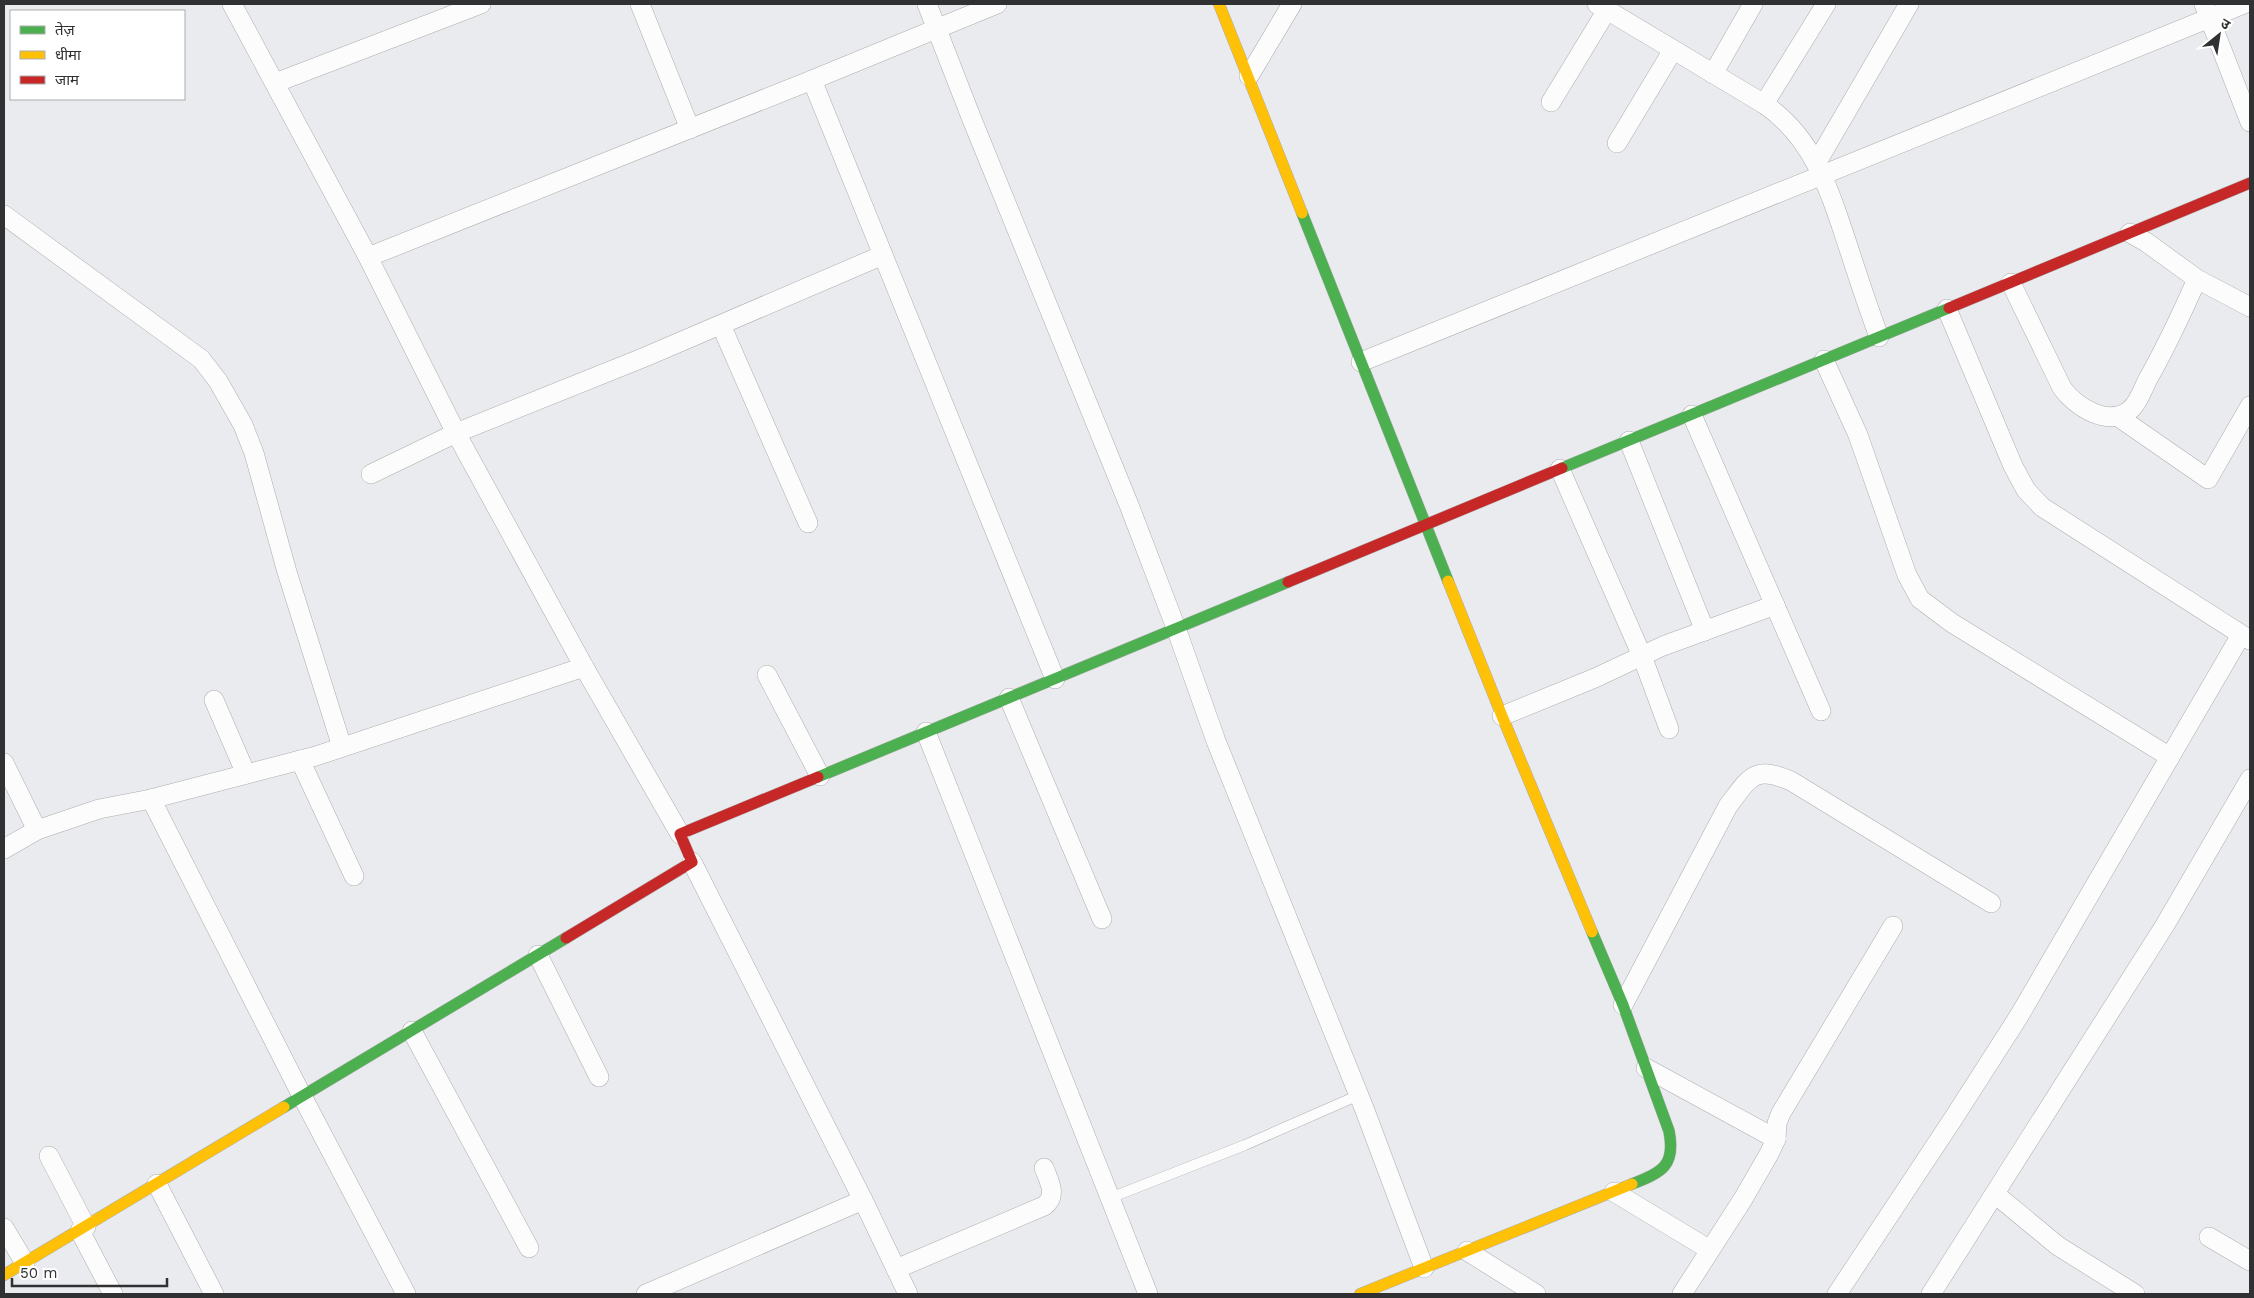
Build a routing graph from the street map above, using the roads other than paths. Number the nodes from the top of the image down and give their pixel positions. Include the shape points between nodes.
1 (232, 4) edge
2 (481, 4) edge
3 (640, 4) edge
4 (927, 4) edge
5 (997, 4) edge
6 (1219, 4) edge
7 (1292, 4) edge
8 (1752, 4) edge
9 (1826, 4) edge
10 (1909, 4) edge
11 (2244, 4) edge
12 (1602, 7) edge
13 (2207, 11) edge
14 (938, 29) junction
15 (1673, 50) junction
16 (1713, 74) junction
17 (1249, 76) junction
18 (812, 80) junction
19 (275, 83) junction
20 (1551, 102) dead end
21 (1764, 104) junction
22 (2250, 122) edge
23 (690, 129) junction
24 (1617, 143) dead end
25 (1819, 169) junction
26 (2250, 183) edge
27 (4, 215) edge
28 (2130, 233) junction
29 (883, 255) junction
30 (368, 257) junction
31 (2198, 279) junction
32 (2011, 283) junction
33 (2250, 307) edge
34 (1948, 309) junction
35 (721, 324) junction
36 (1879, 337) junction
37 (1824, 360) junction
38 (1361, 362) junction
39 (2250, 406) edge
40 (1692, 415) junction
41 (2117, 416) junction
42 (456, 433) junction
43 (1628, 441) junction
44 (1560, 470) junction
45 (371, 474) dead end
46 (808, 524) dead end
47 (1426, 525) junction
48 (1775, 605) junction
49 (1176, 628) junction
50 (1705, 631) junction
51 (2246, 637) edge
52 (1642, 656) junction
53 (584, 667) junction
54 (767, 675) dead end
55 (1055, 679) junction
56 (1009, 698) junction
57 (214, 700) dead end
58 (1821, 711) dead end
59 (1502, 716) junction
60 (1669, 729) dead end
61 (926, 732) junction
62 (342, 747) junction
63 (2170, 757) junction
64 (300, 760) junction
65 (4, 763) edge
66 (246, 774) junction
67 (820, 776) junction
68 (2250, 779) edge
69 (151, 799) junction
70 (37, 830) junction
71 (680, 834) junction
72 (4, 850) edge
73 (692, 862) junction
74 (354, 876) dead end
75 (1991, 903) dead end
76 (1102, 919) dead end
77 (1893, 926) dead end
78 (538, 955) junction
79 (1623, 1006) junction
80 (412, 1031) junction
81 (1646, 1068) junction
82 (598, 1077) dead end
83 (1359, 1095) junction
84 (302, 1096) junction
85 (1776, 1139) junction
86 (49, 1156) dead end
87 (1044, 1168) dead end
88 (157, 1184) junction
89 (1614, 1192) junction
90 (1995, 1194) junction
91 (1110, 1198) junction
92 (863, 1200) junction
93 (4, 1228) edge
94 (83, 1229) junction
95 (2209, 1237) dead end
96 (529, 1248) dead end
97 (1710, 1250) junction
98 (1467, 1251) junction
99 (2250, 1261) edge
100 (25, 1263) junction
101 (1424, 1268) junction
102 (896, 1269) junction
103 (4, 1275) edge
104 (113, 1294) edge
105 (214, 1294) edge
106 (406, 1294) edge
107 (646, 1294) edge
108 (908, 1294) edge
109 (1148, 1294) edge
110 (1360, 1294) edge
111 (1536, 1294) edge
112 (1682, 1294) edge
113 (1837, 1294) edge
114 (1931, 1294) edge
115 (2135, 1294) edge

1 - 19 street
2 - 19 street
3 - 23 street
4 - 14 street
5 - 14 street
6 - 17 street
7 - 17 street
8 - 16 street
9 - 21 street
10 - 25 street
11 - 13 street
12 - 15 street
12 - 20 street
13 - 22 street
13 - 25 street
14 - 18 street
14 - 49 street
15 - 16 street
15 - 24 street
16 - 21 street
17 - 38 street
18 - 23 street
18 - 29 street
19 - 30 street
21 - 25 street via 1800,136
23 - 30 street
25 - 36 street
25 - 38 street
26 - 28 street
27 - 62 street via 201,359 218,381 243,425 254,453 287,572
28 - 31 street
28 - 32 street
29 - 35 street
29 - 55 street
30 - 42 street
31 - 33 street
31 - 41 street via 2139,396 2131,409
32 - 34 street
32 - 41 street via 2070,399 2100,415
34 - 36 street
34 - 51 street via 2013,466 2031,496 2069,526
35 - 42 street
35 - 46 street
36 - 37 street
37 - 40 street
37 - 63 street via 1858,436 1907,575 1920,600
38 - 47 street
39 - 41 street via 2208,479
40 - 43 street
40 - 48 street
42 - 45 street
42 - 53 street
43 - 44 street
43 - 50 street
44 - 47 street
44 - 52 street
47 - 49 street
47 - 59 street
48 - 50 street
48 - 58 street
49 - 55 street
49 - 83 street via 1216,741
50 - 52 street
51 - 63 street
52 - 59 street
52 - 60 street
53 - 62 street
53 - 71 street
54 - 67 street
55 - 56 street
56 - 61 street
56 - 76 street
57 - 66 street
59 - 79 street
61 - 67 street
61 - 91 street
62 - 64 street
63 - 113 street via 2019,1016
64 - 66 street
64 - 74 street
65 - 70 street
66 - 69 street
67 - 71 street
68 - 90 street via 2165,925
69 - 70 street via 99,809
69 - 84 street
70 - 72 street
71 - 73 street
73 - 78 street
73 - 92 street
75 - 79 street via 1791,781 1773,773 1757,774 1743,785 1728,806
77 - 85 street via 1781,1113
78 - 80 street
78 - 82 street
79 - 81 street
80 - 84 street
80 - 96 street
81 - 85 street
81 - 89 street via 1669,1130 1673,1148 1670,1162 1657,1174
83 - 91 lane via 1245,1145
83 - 101 street
84 - 88 street
84 - 106 street
85 - 97 street
86 - 94 street
87 - 102 street via 1051,1186 1050,1202
88 - 94 street
88 - 105 street
89 - 97 street
89 - 98 street
90 - 114 street
90 - 115 street via 2058,1246
91 - 109 street
92 - 102 street
92 - 107 street
93 - 100 street
94 - 100 street
94 - 104 street
95 - 99 street
97 - 112 street
98 - 101 street
98 - 111 street
100 - 103 street
101 - 110 street
102 - 108 street

